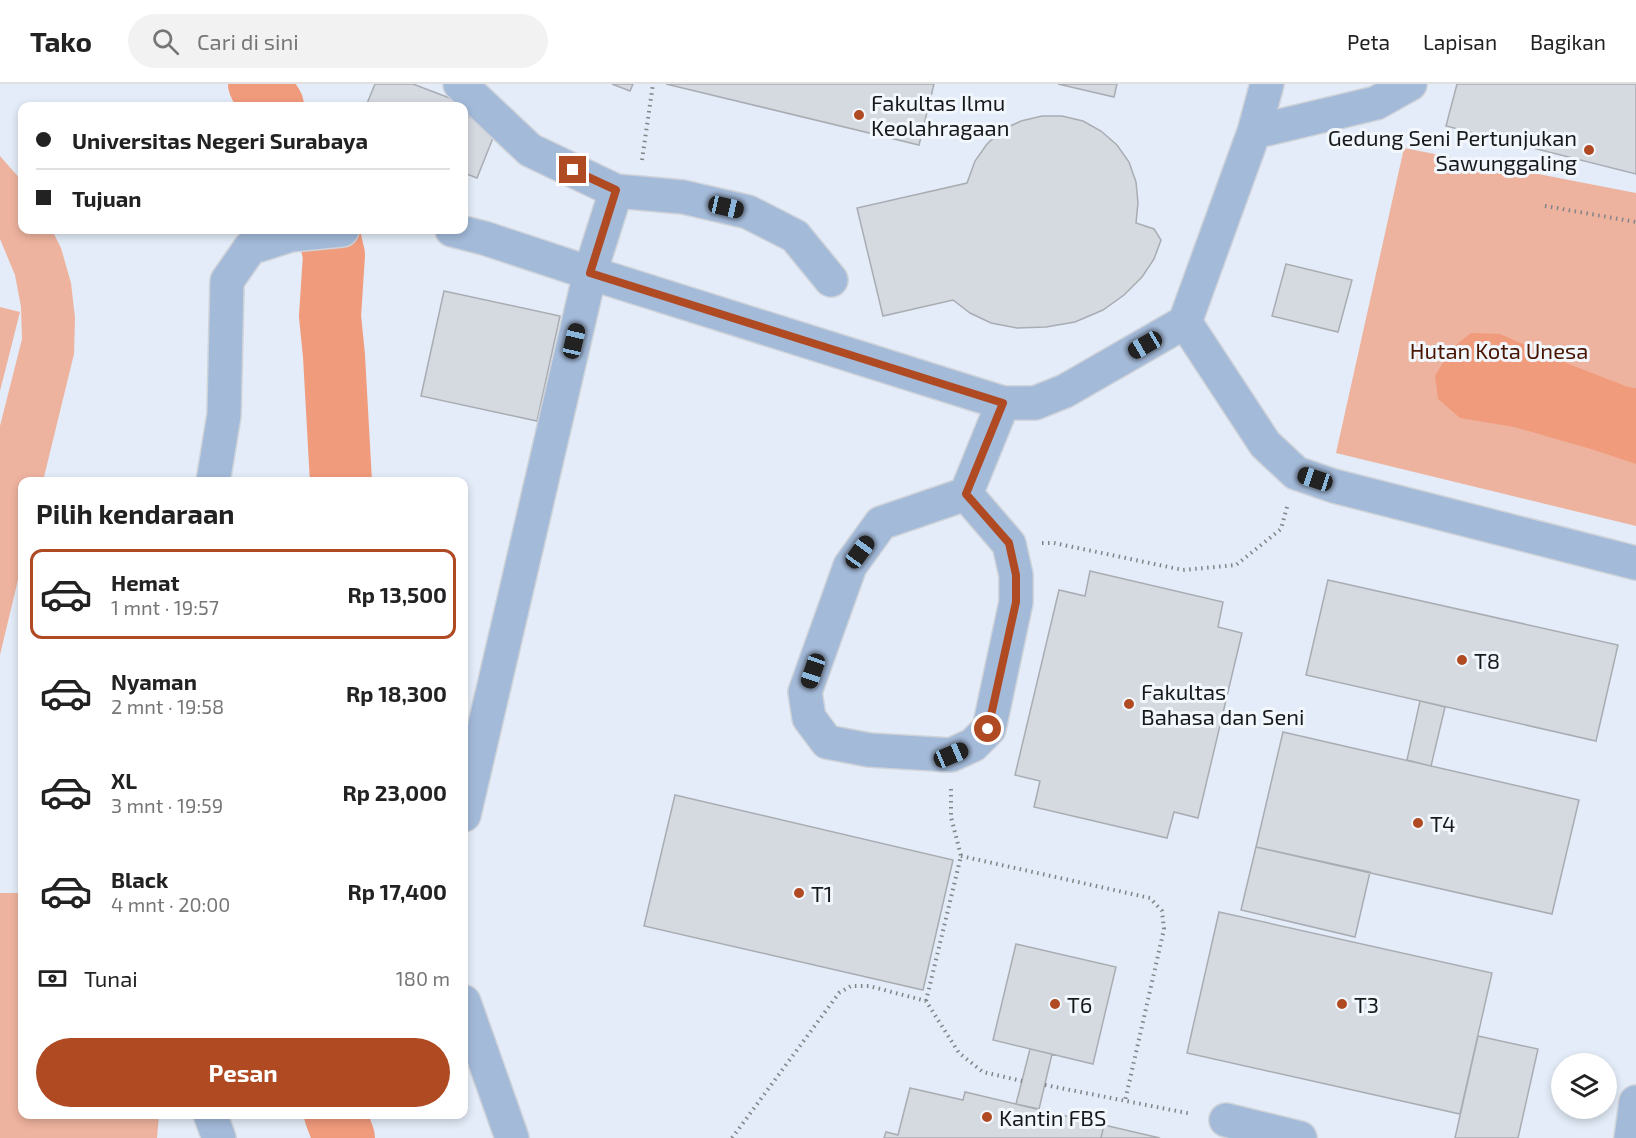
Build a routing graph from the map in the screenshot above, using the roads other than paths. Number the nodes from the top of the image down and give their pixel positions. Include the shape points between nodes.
1 (460, 84) edge
2 (1267, 84) edge
3 (1410, 84) edge
4 (1254, 132) junction
5 (626, 192) junction
6 (301, 234) edge
7 (468, 234) edge
8 (590, 273) junction
9 (831, 280) dead end
10 (1185, 322) junction
11 (1003, 403) junction
12 (214, 477) edge
13 (966, 494) junction
14 (1636, 563) edge
15 (468, 797) edge
16 (468, 1013) edge
17 (1636, 1102) edge
18 (212, 1119) edge
19 (1226, 1120) road end
20 (219, 1138) edge
21 (512, 1138) edge
22 (1300, 1138) edge
23 (1631, 1138) edge

1 - 5 lane via 530,150
2 - 4 lane
3 - 4 lane via 1376,103
4 - 10 lane
5 - 8 lane
5 - 9 lane via 683,197 747,212 795,236
6 - 12 lane via 250,248 226,281 224,415
7 - 8 lane
8 - 11 lane
8 - 15 lane
10 - 11 lane via 1065,391 1035,403
10 - 14 lane via 1265,444 1296,473
11 - 13 lane
13 - 13 lane via 881,524 850,566 805,692 809,718 828,742 869,750 951,755 973,746 988,729 1016,602 1016,575 1009,543
16 - 21 lane
17 - 23 lane
18 - 20 lane
19 - 22 lane

